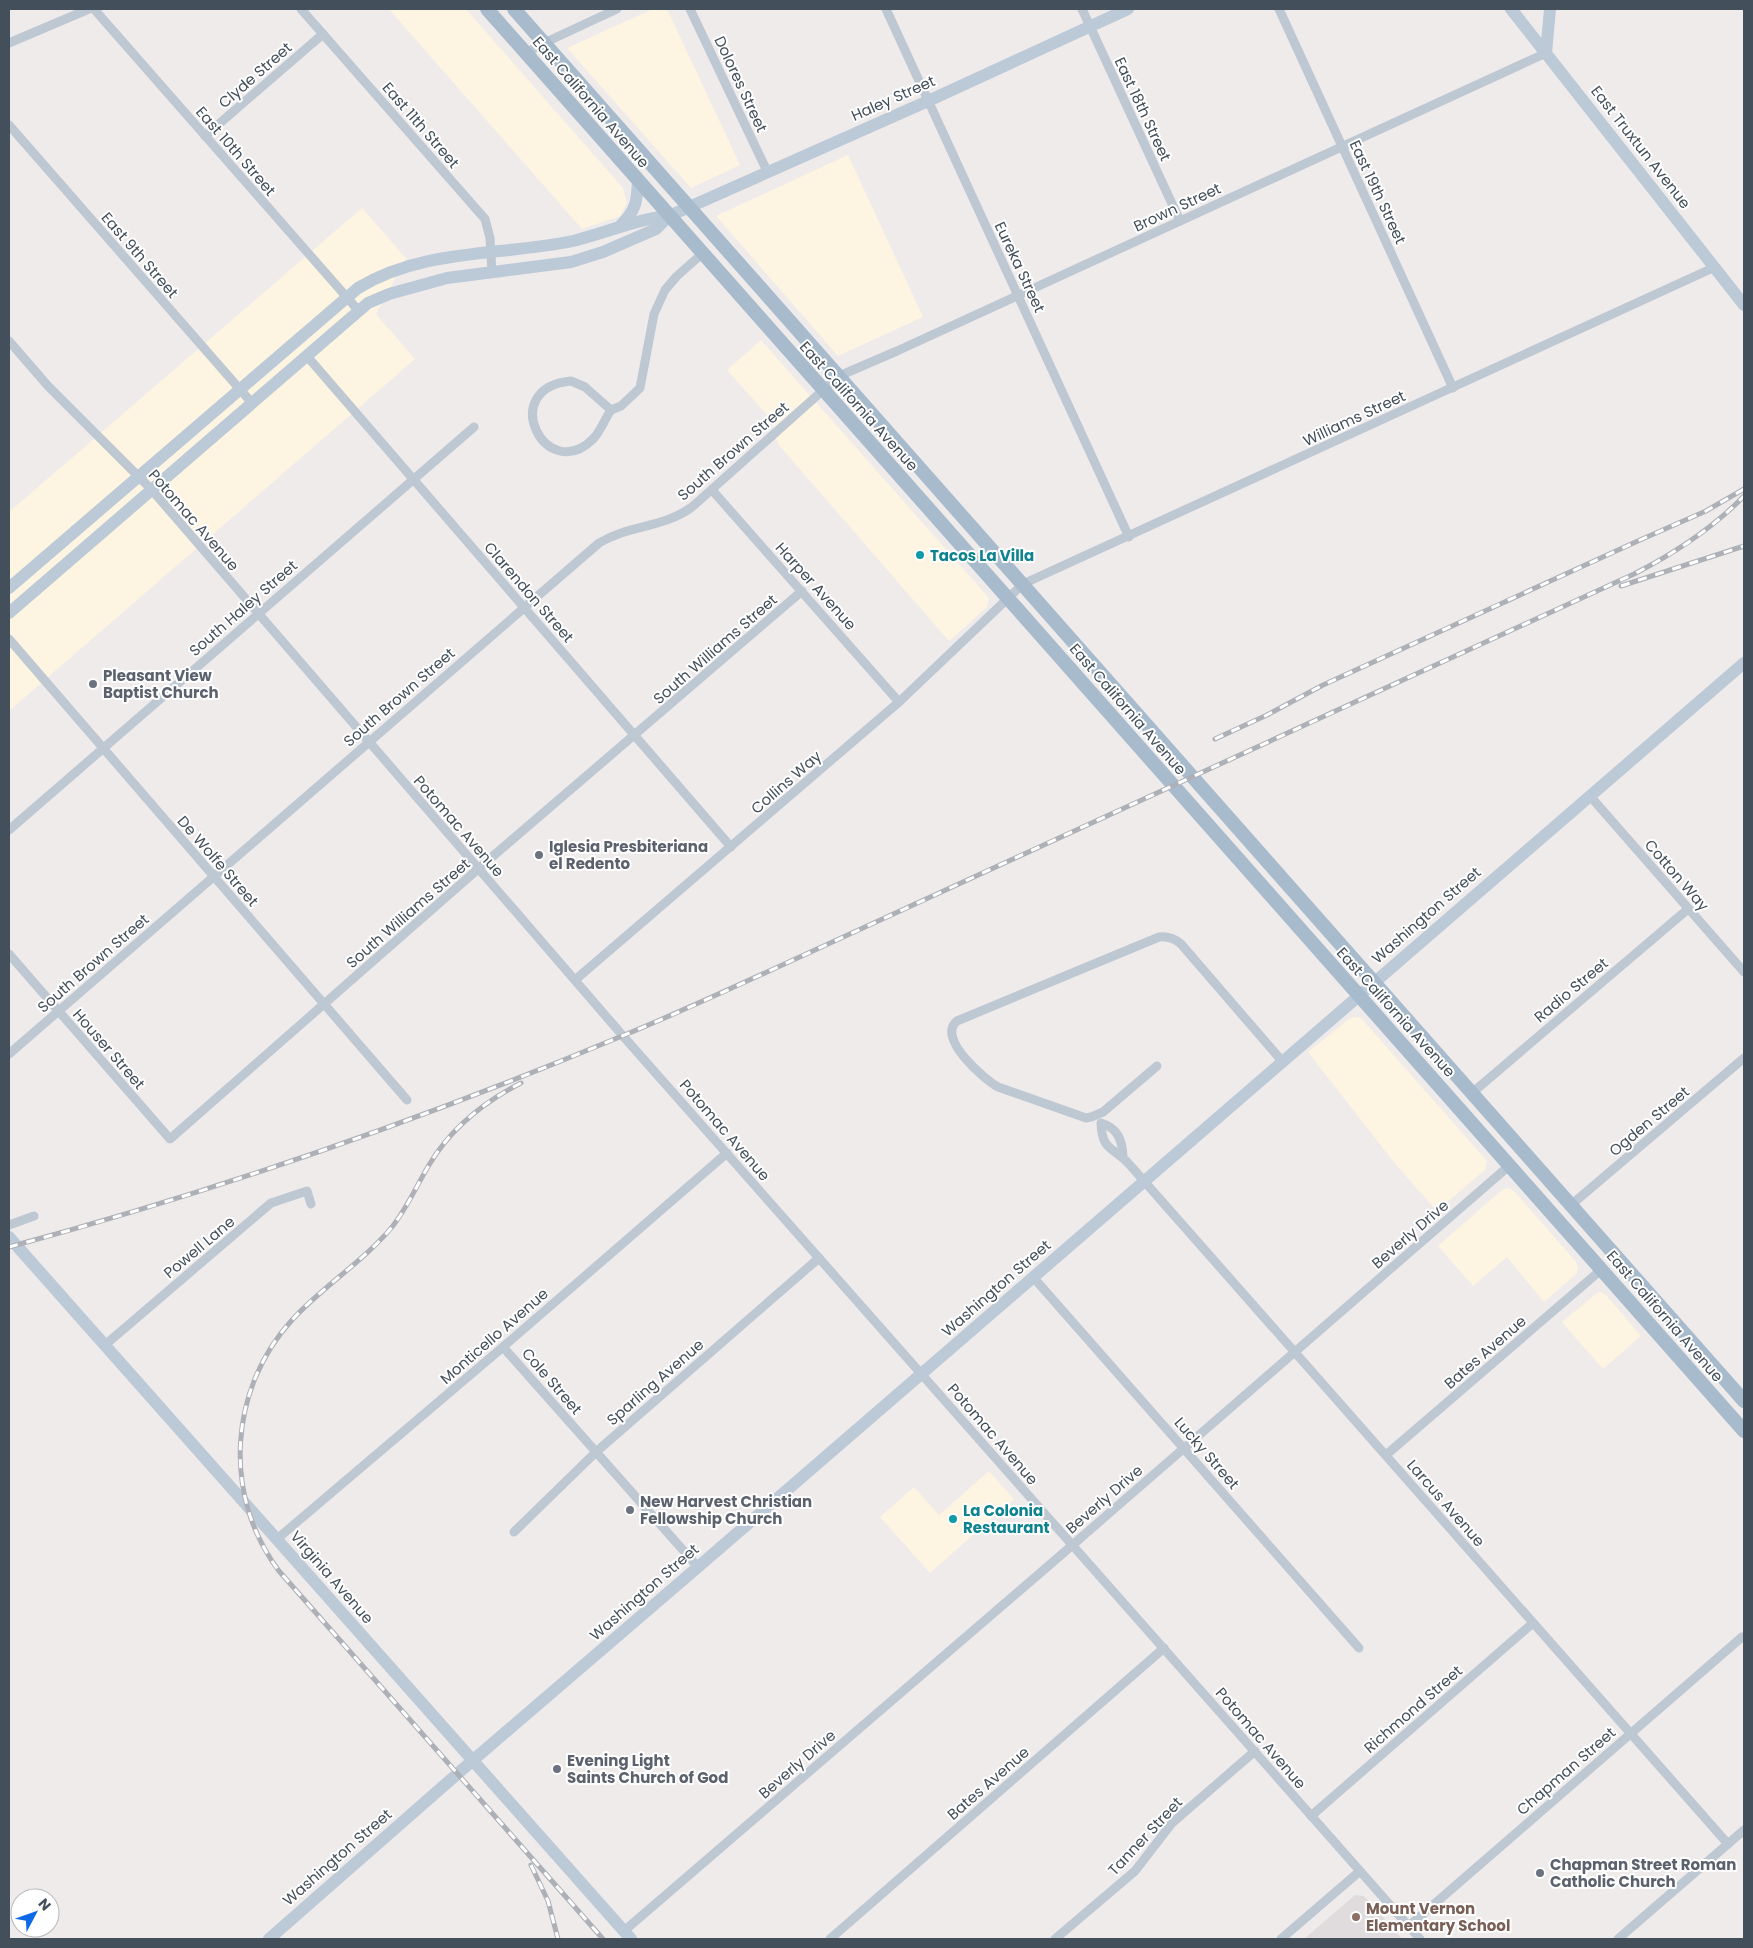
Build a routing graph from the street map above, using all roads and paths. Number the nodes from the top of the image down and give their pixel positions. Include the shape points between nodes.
1 (89, 9) edge
2 (94, 9) edge
3 (301, 9) edge
4 (487, 9) edge
5 (514, 9) edge
6 (617, 9) edge
7 (690, 9) edge
8 (886, 9) edge
9 (1082, 9) edge
10 (1128, 9) edge
11 (1279, 9) edge
12 (1511, 9) edge
13 (1550, 9) edge
14 (1090, 26) junction
15 (323, 34) junction
16 (9, 43) edge
17 (544, 43) junction
18 (526, 53) junction
19 (1546, 53) junction
20 (928, 101) junction
21 (9, 125) edge
22 (205, 136) junction
23 (1342, 146) junction
24 (767, 171) junction
25 (638, 181) junction
26 (689, 207) junction
27 (669, 216) junction
28 (1180, 221) junction
29 (620, 226) junction
30 (491, 253) junction
31 (703, 254) junction
32 (1715, 267) junction
33 (492, 272) junction
34 (1018, 295) junction
35 (347, 297) junction
36 (1744, 305) edge
37 (358, 310) junction
38 (9, 341) edge
39 (306, 355) junction
40 (839, 376) junction
41 (1453, 388) junction
42 (239, 389) junction
43 (824, 390) junction
44 (251, 402) junction
45 (611, 410) junction
46 (474, 427) dead end
47 (138, 476) junction
48 (413, 480) junction
49 (151, 489) junction
50 (712, 490) junction
51 (1128, 536) junction
52 (1023, 584) junction
53 (9, 588) edge
54 (802, 591) junction
55 (1009, 598) junction
56 (524, 608) junction
57 (9, 613) edge
58 (258, 614) junction
59 (9, 639) edge
60 (1744, 663) edge
61 (899, 702) junction
62 (635, 736) junction
63 (369, 742) junction
64 (103, 748) junction
65 (1590, 796) junction
66 (9, 830) edge
67 (731, 847) junction
68 (478, 869) junction
69 (214, 877) junction
70 (1688, 909) junction
71 (9, 954) edge
72 (1744, 972) edge
73 (575, 980) junction
74 (1374, 982) junction
75 (1360, 994) junction
76 (325, 1005) junction
77 (59, 1011) junction
78 (9, 1054) edge
79 (1744, 1058) edge
80 (1282, 1061) junction
81 (1157, 1066) dead end
82 (1472, 1093) junction
83 (407, 1100) dead end
84 (1098, 1119) junction
85 (170, 1139) joint
86 (727, 1153) junction
87 (1122, 1156) junction
88 (1510, 1165) junction
89 (1144, 1181) junction
90 (311, 1204) dead end
91 (1571, 1205) junction
92 (34, 1216) dead end
93 (9, 1225) edge
94 (9, 1237) edge
95 (819, 1258) junction
96 (1602, 1269) junction
97 (1033, 1277) junction
98 (1672, 1320) junction
99 (1654, 1328) junction
100 (105, 1345) junction
101 (503, 1347) junction
102 (1295, 1351) junction
103 (922, 1374) junction
104 (1725, 1379) junction
105 (1744, 1401) edge
106 (1744, 1431) edge
107 (1183, 1448) junction
108 (596, 1452) junction
109 (1386, 1455) junction
110 (514, 1532) dead end
111 (277, 1539) junction
112 (1072, 1544) junction
113 (698, 1568) junction
114 (1533, 1623) junction
115 (1742, 1637) dead end
116 (1164, 1648) junction
117 (1359, 1648) dead end
118 (1630, 1733) junction
119 (1255, 1751) junction
120 (472, 1761) junction
121 (1311, 1816) junction
122 (1744, 1830) edge
123 (1728, 1844) junction
124 (1360, 1871) junction
125 (1409, 1926) junction
126 (627, 1935) edge
127 (269, 1939) edge
128 (830, 1939) edge
129 (1055, 1939) edge
130 (1282, 1939) edge
131 (1420, 1939) edge
132 (1618, 1939) edge

1 - 16 street
2 - 22 street, East 10th Street
3 - 15 street, East 11th Street
4 - 18 main road, East California Avenue
5 - 17 main road, East California Avenue
6 - 17 street
7 - 24 street, Dolores Street
8 - 20 street, Eureka Street
9 - 14 street, East 18th Street
10 - 14 street, Haley Street
11 - 23 street, East 19th Street
12 - 19 street, East Truxtun Avenue
13 - 19 street
14 - 20 street, Haley Street
14 - 28 street, East 18th Street
15 - 22 street, Clyde Street
15 - 30 street, East 11th Street via 485,219
17 - 18 street
17 - 26 main road, East California Avenue
18 - 25 main road, East California Avenue
19 - 23 street, Brown Street
19 - 32 street, East Truxtun Avenue
20 - 24 street, Haley Street
20 - 34 street, Eureka Street
21 - 42 street, East 9th Street
22 - 35 street, East 10th Street
23 - 28 street, Brown Street
23 - 41 street, East 19th Street
24 - 26 street, Haley Street
25 - 27 main road, East California Avenue
25 - 29 street via 636,207
26 - 27 street, Haley Street
26 - 40 main road, East California Avenue
27 - 29 street
27 - 31 main road, East California Avenue
27 - 33 street via 656,229 579,260
28 - 34 street, Brown Street
29 - 30 street via 574,240
30 - 33 street, East 11th Street
30 - 35 street via 454,255 415,264 374,278
31 - 43 main road, East California Avenue
31 - 45 street via 677,276 659,299 640,388
32 - 36 street, East Truxtun Avenue
32 - 41 street, Williams Street
33 - 37 street via 419,285 389,294
34 - 40 street, Brown Street
34 - 51 street, Eureka Street
35 - 37 street, East 10th Street
35 - 42 street
37 - 39 street
38 - 47 street, Potomac Avenue via 48,386
39 - 44 street
39 - 48 street, Clarendon Street
40 - 43 street, Brown Street
40 - 52 main road, East California Avenue
41 - 51 street, Williams Street
42 - 44 street, East 9th Street
42 - 47 street
43 - 50 street, South Brown Street
43 - 55 main road, East California Avenue
44 - 49 street
45 - 45 street via 580,384 562,382 545,390 533,406 534,430 553,450 582,448 593,439
46 - 48 street, South Haley Street
47 - 49 street, Potomac Avenue
47 - 53 street
48 - 56 street, Clarendon Street
48 - 58 street, South Haley Street
49 - 57 street
49 - 58 street, Potomac Avenue
50 - 54 street, Harper Avenue
50 - 56 street, South Brown Street via 669,520 626,530 599,543
51 - 52 street, Williams Street
52 - 55 street, Williams Street
52 - 74 main road, East California Avenue
54 - 61 street, Harper Avenue
54 - 62 street, South Williams Street
55 - 61 street, Collins Way
55 - 75 main road, East California Avenue
56 - 62 street, Clarendon Street
56 - 63 street, South Brown Street
58 - 63 street, Potomac Avenue
58 - 64 street, South Haley Street
59 - 64 street, De Wolfe Street
60 - 65 street, Washington Street
61 - 67 street, Collins Way
62 - 67 street, Clarendon Street
62 - 68 street, South Williams Street
63 - 68 street, Potomac Avenue
63 - 69 street, South Brown Street
64 - 66 street, South Haley Street
64 - 69 street, De Wolfe Street
65 - 70 street, Cotton Way
65 - 74 street, Washington Street
67 - 73 street, Collins Way
68 - 73 street, Potomac Avenue
68 - 76 street, South Williams Street
69 - 76 street, De Wolfe Street
69 - 77 street, South Brown Street
70 - 72 street, Cotton Way
70 - 82 street, Radio Street
71 - 77 street, Houser Street
73 - 86 street, Potomac Avenue
74 - 75 street, Washington Street
74 - 82 main road, East California Avenue
75 - 80 street, Washington Street
75 - 88 main road, East California Avenue
76 - 83 street, De Wolfe Street
76 - 85 street, South Williams Street
77 - 78 street, South Brown Street
77 - 85 street, Houser Street
79 - 91 street, Ogden Street
80 - 84 street via 1181,944 1166,936 957,1021 952,1026 955,1046 989,1082 1086,1118
80 - 89 street, Washington Street
81 - 84 street
82 - 91 main road, East California Avenue
84 - 87 street, Larcus Avenue via 1103,1141 1115,1154
84 - 87 street via 1117,1133
86 - 95 street, Potomac Avenue
86 - 101 street, Monticello Avenue
87 - 89 street, Larcus Avenue
88 - 96 main road, East California Avenue
88 - 102 street, Beverly Drive
89 - 97 street, Washington Street
89 - 102 street, Larcus Avenue
90 - 100 street, Powell Lane via 307,1191 272,1203
91 - 98 main road, East California Avenue
92 - 93 street
94 - 100 street, Virginia Avenue
95 - 103 street, Potomac Avenue
95 - 108 street, Sparling Avenue
96 - 98 main road via 1610,1267 1654,1312
96 - 99 main road, East California Avenue
96 - 109 street, Bates Avenue
97 - 103 street, Washington Street
97 - 107 street, Lucky Street
98 - 104 main road, East California Avenue
99 - 104 main road via 1709,1377
99 - 106 main road, East California Avenue
100 - 111 street, Virginia Avenue
101 - 108 street, Cole Street
101 - 111 street, Monticello Avenue
102 - 107 street, Beverly Drive
102 - 109 street, Larcus Avenue
103 - 112 street, Potomac Avenue
103 - 113 street, Washington Street
104 - 105 main road, East California Avenue
107 - 112 street, Beverly Drive
107 - 117 street, Lucky Street
108 - 110 street, Sparling Avenue
108 - 113 street, Cole Street
109 - 114 street, Larcus Avenue
111 - 120 street, Virginia Avenue
112 - 116 street, Potomac Avenue
112 - 126 street, Beverly Drive
113 - 120 street, Washington Street
114 - 118 street, Larcus Avenue
114 - 121 street, Richmond Street
115 - 118 street, Chapman Street
116 - 119 street, Potomac Avenue
116 - 128 street, Bates Avenue
118 - 123 street, Larcus Avenue
118 - 125 street, Chapman Street
119 - 121 street, Potomac Avenue
119 - 129 street, Tanner Street via 1172,1823 1135,1871
120 - 126 street, Virginia Avenue
120 - 127 street, Washington Street
121 - 124 street, Potomac Avenue
122 - 123 street
123 - 132 street
124 - 125 street, Potomac Avenue
124 - 130 street
125 - 131 street, Potomac Avenue

